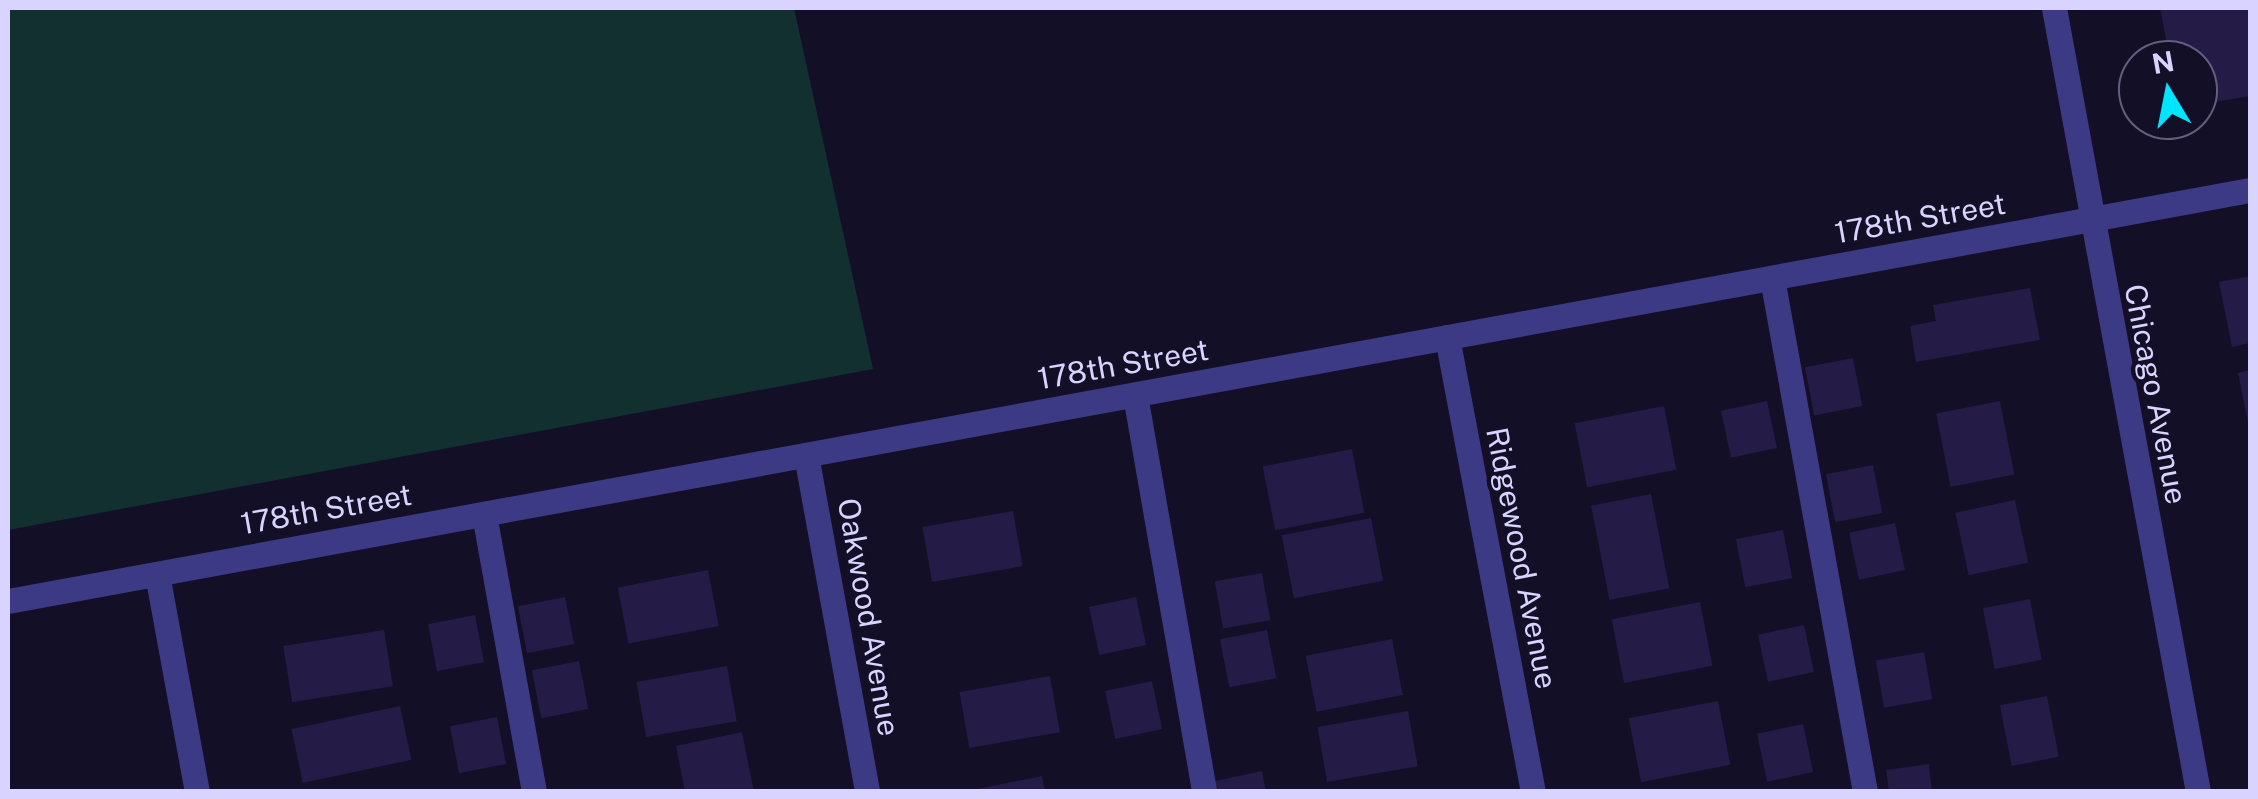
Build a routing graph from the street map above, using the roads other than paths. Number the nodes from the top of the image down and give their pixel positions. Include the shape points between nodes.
1 (2054, 8) edge
2 (2250, 190) edge
3 (2091, 220) junction
4 (1772, 278) junction
5 (1447, 337) junction
6 (1135, 394) junction
7 (806, 455) junction
8 (484, 514) junction
9 (157, 574) junction
10 (8, 601) edge
11 (197, 792) edge
12 (534, 792) edge
13 (867, 792) edge
14 (1204, 792) edge
15 (1533, 792) edge
16 (1865, 792) edge
17 (2198, 792) edge

1 - 3 street, Chicago Avenue
2 - 3 street, 178th Street
3 - 4 street, 178th Street
3 - 17 street, Chicago Avenue
4 - 5 street, 178th Street
4 - 16 street
5 - 6 street, 178th Street
5 - 15 street, Ridgewood Avenue
6 - 7 street, 178th Street
6 - 14 street
7 - 8 street, 178th Street
7 - 13 street, Oakwood Avenue
8 - 9 street, 178th Street
8 - 12 street
9 - 10 street, 178th Street
9 - 11 street

